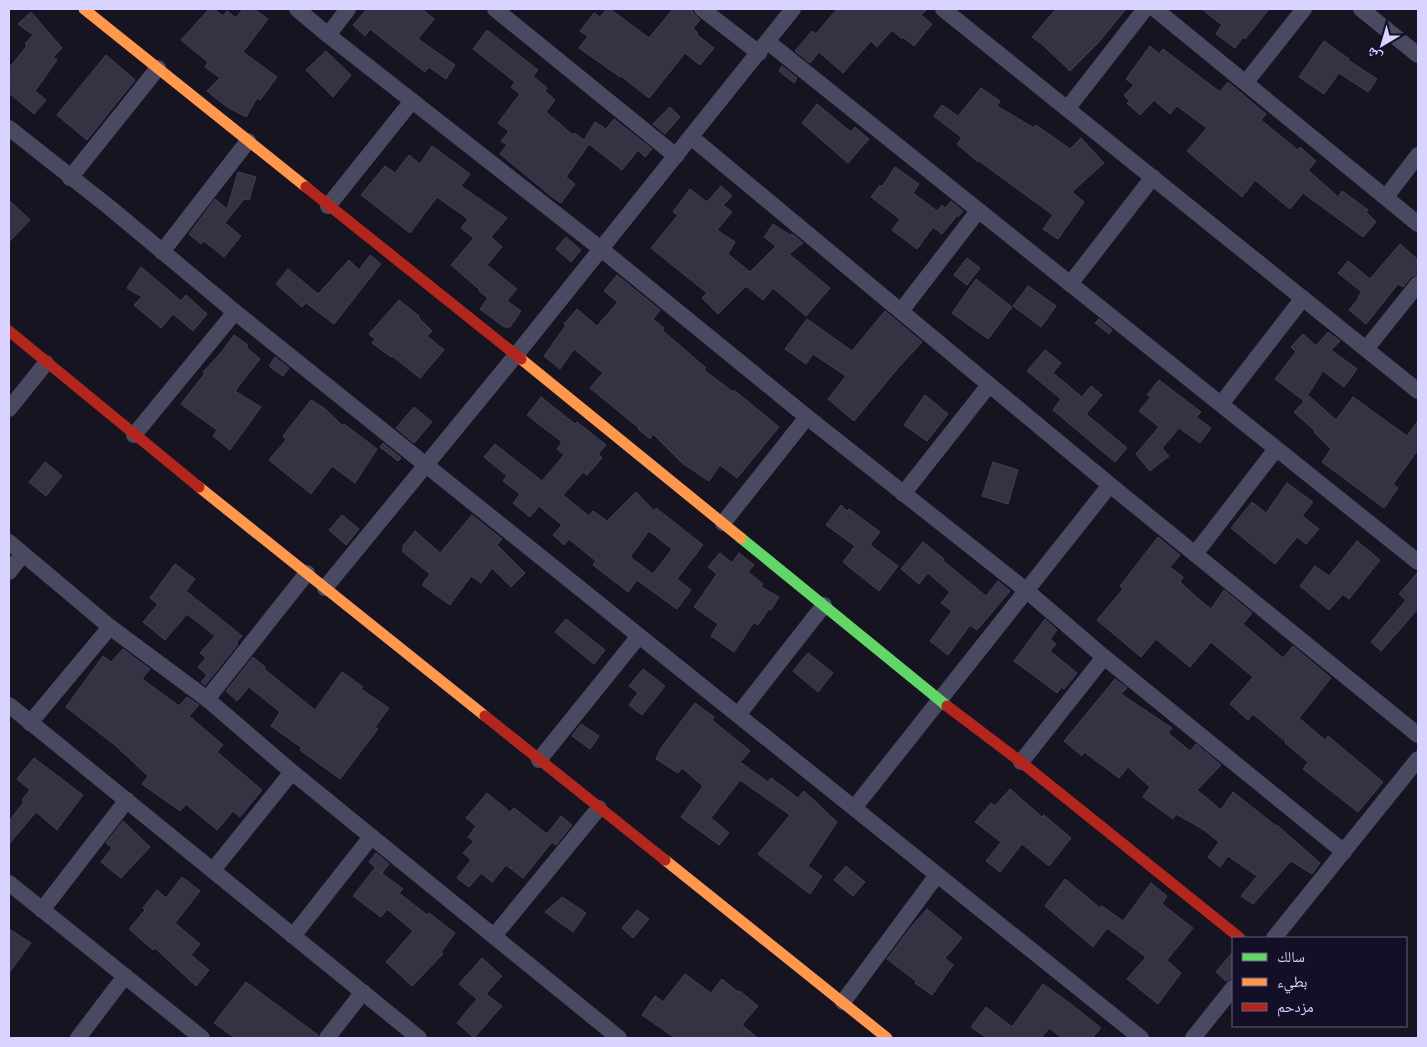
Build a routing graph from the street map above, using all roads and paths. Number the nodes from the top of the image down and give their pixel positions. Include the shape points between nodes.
1 (84, 9) edge
2 (297, 9) edge
3 (348, 9) edge
4 (495, 9) edge
5 (702, 9) edge
6 (794, 9) edge
7 (943, 9) edge
8 (1145, 9) edge
9 (1155, 9) edge
10 (1304, 9) edge
11 (1360, 9) edge
12 (328, 35) junction
13 (763, 48) junction
14 (1418, 56) edge
15 (158, 68) junction
16 (1246, 82) junction
17 (412, 101) junction
18 (1067, 109) junction
19 (9, 128) edge
20 (691, 137) junction
21 (248, 141) junction
22 (1418, 155) edge
23 (676, 156) junction
24 (1153, 177) junction
25 (70, 178) junction
26 (1386, 197) junction
27 (328, 206) junction
28 (978, 211) junction
29 (1418, 224) edge
30 (601, 249) junction
31 (162, 252) junction
32 (1070, 284) junction
33 (1418, 284) edge
34 (1303, 298) junction
35 (901, 311) junction
36 (235, 312) junction
37 (9, 330) edge
38 (1366, 349) junction
39 (516, 355) junction
40 (46, 363) junction
41 (989, 385) junction
42 (1418, 391) edge
43 (1221, 404) junction
44 (9, 409) edge
45 (807, 417) junction
46 (134, 435) junction
47 (1276, 449) junction
48 (425, 464) junction
49 (1110, 485) junction
50 (904, 494) junction
51 (723, 522) junction
52 (9, 542) edge
53 (23, 554) junction
54 (1195, 554) junction
55 (1418, 562) edge
56 (9, 572) edge
57 (307, 573) junction
58 (325, 588) junction
59 (1026, 591) junction
60 (824, 605) junction
61 (110, 627) junction
62 (639, 636) junction
63 (1104, 657) junction
64 (207, 699) junction
65 (940, 700) junction
66 (9, 705) edge
67 (738, 715) junction
68 (30, 723) junction
69 (1418, 735) edge
70 (1418, 759) edge
71 (539, 760) junction
72 (1021, 762) junction
73 (292, 772) junction
74 (127, 800) junction
75 (598, 808) junction
76 (854, 808) junction
77 (371, 837) junction
78 (1344, 852) junction
79 (213, 870) junction
80 (937, 874) junction
81 (9, 883) edge
82 (42, 910) junction
83 (293, 936) junction
84 (494, 936) junction
85 (1239, 937) edge
86 (1275, 937) edge
87 (125, 976) junction
88 (1232, 989) edge
89 (363, 992) junction
90 (843, 1002) junction
91 (78, 1038) edge
92 (202, 1038) edge
93 (327, 1038) edge
94 (419, 1038) edge
95 (617, 1038) edge
96 (887, 1038) edge
97 (1140, 1038) edge
98 (1193, 1038) edge

1 - 15 street
2 - 12 street
3 - 12 street
4 - 23 street
5 - 13 street
6 - 13 street
7 - 18 street
8 - 18 street
9 - 16 street
10 - 16 street
11 - 14 street
12 - 17 street
13 - 20 street
13 - 28 street
15 - 21 street
15 - 25 street
16 - 26 street
17 - 27 street
17 - 30 street
18 - 24 street
19 - 25 street
20 - 23 street
20 - 35 street
21 - 27 street
21 - 31 street
22 - 26 street
23 - 30 street
24 - 32 street
24 - 34 street
25 - 31 street
26 - 29 street
27 - 39 street
28 - 32 street
28 - 35 street
30 - 39 street
30 - 45 street
31 - 36 street
32 - 43 street
33 - 38 street
34 - 38 street
34 - 43 street
35 - 41 street
36 - 46 street
36 - 48 street
37 - 40 street
38 - 42 street
39 - 48 street
39 - 51 street
40 - 44 street
40 - 46 street
41 - 49 street
41 - 50 street
43 - 47 street
45 - 50 street
45 - 51 street
46 - 57 street
47 - 54 street
47 - 55 street
48 - 58 street
48 - 62 street
49 - 54 street
49 - 59 street
50 - 59 street
51 - 60 street
52 - 53 street
53 - 56 street
53 - 61 street
54 - 69 street
57 - 58 street
57 - 64 street
58 - 71 street
59 - 63 street
59 - 65 street
60 - 65 street
60 - 67 street
61 - 64 street
61 - 68 street
62 - 67 street
62 - 71 street
63 - 72 street
63 - 78 street
64 - 73 street
65 - 72 street
65 - 76 street
66 - 68 street
67 - 76 street
68 - 74 street
70 - 78 street
71 - 75 street
72 - 85 street
73 - 77 street
73 - 79 street
74 - 79 street
74 - 82 street
75 - 84 street
75 - 90 street
76 - 80 street
77 - 83 street
77 - 84 street
78 - 86 street
79 - 83 street
80 - 90 street
80 - 97 street
81 - 82 street
82 - 87 street
83 - 89 street
84 - 95 street
87 - 91 street
87 - 92 street
88 - 98 street
89 - 93 street
89 - 94 street
90 - 96 street

